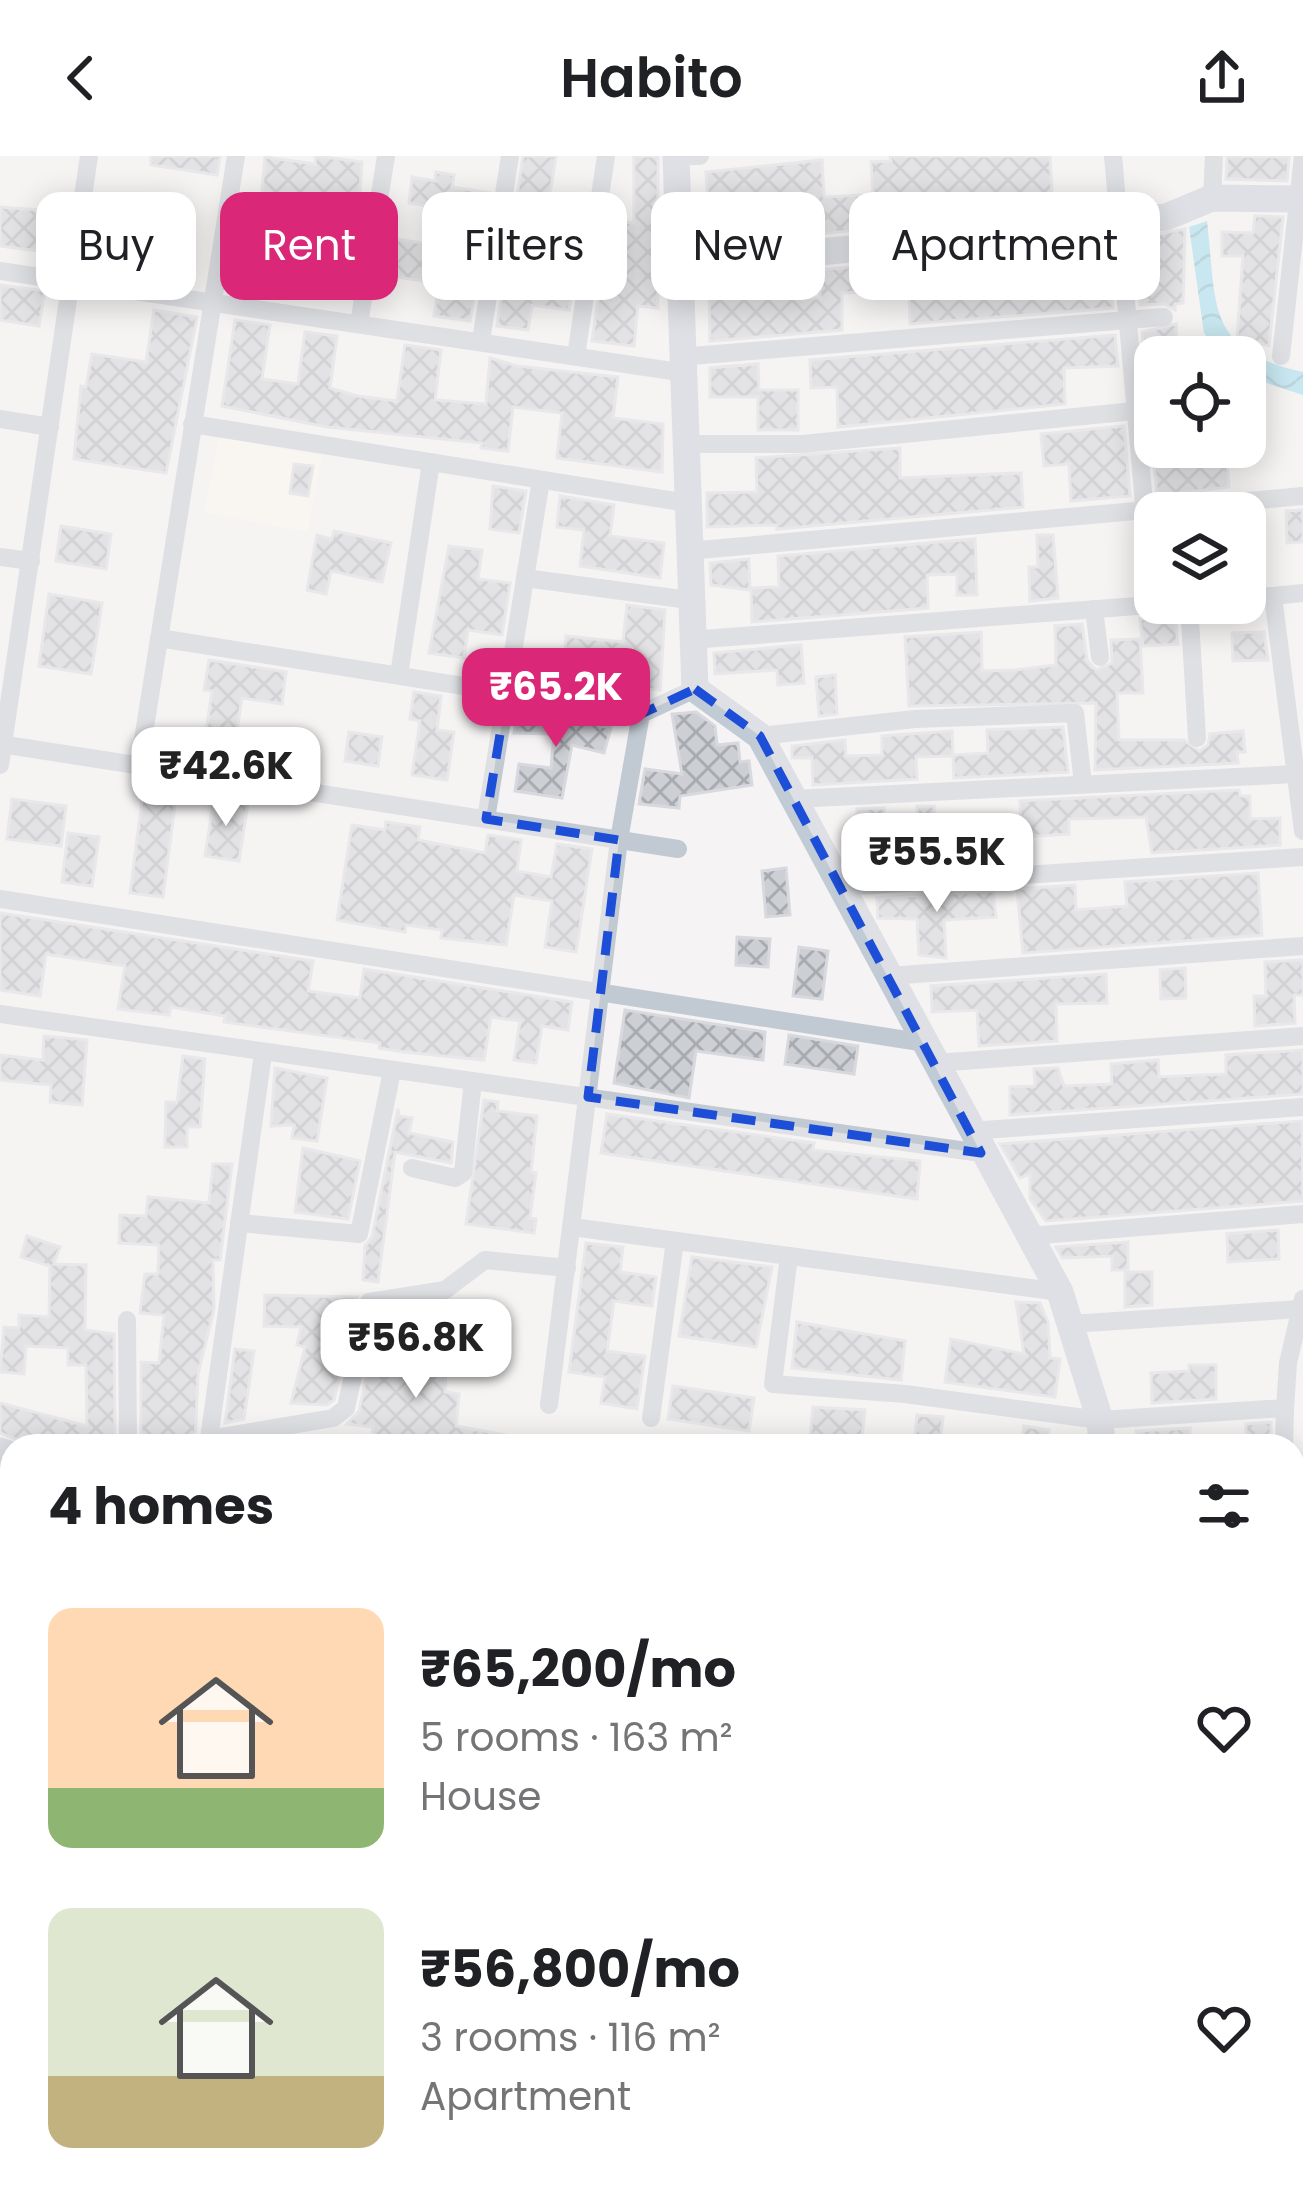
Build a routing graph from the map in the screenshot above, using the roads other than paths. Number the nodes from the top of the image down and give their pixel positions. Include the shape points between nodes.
1 (89, 156) edge
2 (236, 156) edge
3 (386, 156) edge
4 (509, 156) edge
5 (606, 156) edge
6 (676, 156) edge
7 (700, 156) edge
8 (1113, 156) edge
9 (1214, 156) edge
10 (1303, 156) edge
11 (84, 192) edge
12 (678, 192) edge
13 (1116, 192) edge
14 (1213, 198) junction
15 (1301, 199) edge
16 (1160, 218) edge
17 (0, 271) edge
18 (36, 276) edge
19 (68, 300) edge
20 (196, 300) edge
21 (681, 300) edge
22 (1124, 300) edge
23 (212, 302) junction
24 (1164, 316) dead end
25 (1126, 318) junction
26 (359, 324) junction
27 (481, 341) junction
28 (1134, 355) edge
29 (576, 356) junction
30 (1281, 356) dead end
31 (680, 364) junction
32 (1134, 411) edge
33 (0, 418) edge
34 (192, 424) junction
35 (50, 427) junction
36 (686, 444) junction
37 (431, 462) junction
38 (542, 480) junction
39 (1303, 496) edge
40 (1266, 499) edge
41 (687, 502) junction
42 (1134, 509) edge
43 (688, 550) junction
44 (0, 556) edge
45 (31, 561) junction
46 (526, 578) junction
47 (1303, 593) edge
48 (1266, 596) edge
49 (1273, 596) junction
50 (689, 600) junction
51 (1134, 606) edge
52 (1094, 609) junction
53 (1190, 624) edge
54 (159, 638) junction
55 (690, 640) junction
56 (1100, 657) dead end
57 (399, 675) junction
58 (1293, 686) edge
59 (695, 689) junction
60 (507, 692) junction
61 (641, 714) junction
62 (760, 736) junction
63 (1197, 738) dead end
64 (2, 744) edge
65 (0, 765) edge
66 (139, 765) junction
67 (1295, 774) junction
68 (1083, 784) junction
69 (794, 800) junction
70 (486, 819) junction
71 (1303, 831) edge
72 (619, 840) junction
73 (679, 849) dead end
74 (1303, 857) edge
75 (839, 887) junction
76 (0, 898) edge
77 (1303, 946) edge
78 (888, 976) junction
79 (601, 992) junction
80 (0, 1014) edge
81 (1303, 1036) edge
82 (931, 1053) junction
83 (263, 1054) junction
84 (392, 1071) junction
85 (473, 1081) junction
86 (588, 1097) junction
87 (1303, 1107) edge
88 (976, 1142) junction
89 (412, 1168) dead end
90 (1303, 1214) edge
91 (239, 1223) junction
92 (572, 1227) junction
93 (1028, 1236) junction
94 (675, 1240) junction
95 (789, 1256) junction
96 (567, 1268) junction
97 (1060, 1292) junction
98 (1302, 1304) edge
99 (127, 1320) dead end
100 (1070, 1324) junction
101 (1296, 1364) edge
102 (549, 1406) dead end
103 (1285, 1408) junction
104 (651, 1418) dead end
105 (294, 1425) junction
106 (1101, 1433) edge
107 (128, 1434) edge
108 (209, 1434) edge
109 (251, 1434) edge
110 (292, 1434) edge
111 (1284, 1434) edge

1 - 11 street
2 - 23 street
3 - 26 street
4 - 27 street
5 - 29 street
6 - 7 street
6 - 12 street
8 - 13 street
9 - 14 street
10 - 15 street
14 - 15 street
14 - 16 street
15 - 30 street
17 - 18 street
19 - 35 street
20 - 23 street
21 - 31 street
22 - 25 street
23 - 26 street
23 - 34 street
24 - 25 street
25 - 28 street
25 - 31 street
26 - 27 street
27 - 29 street
29 - 31 street
31 - 36 street
32 - 36 street via 803,444
33 - 35 street
34 - 37 street
34 - 54 street
35 - 45 street
36 - 41 street
37 - 38 street
37 - 57 street
38 - 41 street
38 - 46 street
39 - 40 street
41 - 43 street
42 - 43 street
43 - 50 street
44 - 45 street
45 - 64 street
46 - 50 street
46 - 60 street
47 - 49 street
48 - 49 street
49 - 58 street
50 - 55 street
51 - 52 street
52 - 55 street
52 - 56 street
53 - 63 street
54 - 57 street
54 - 66 street
55 - 59 street
57 - 60 street
58 - 67 street
59 - 61 street
59 - 62 street
60 - 61 street
60 - 70 street
61 - 72 street
62 - 68 street via 1076,713
62 - 69 street
64 - 65 street
64 - 66 street
66 - 70 street
67 - 68 street
67 - 71 street
68 - 69 street
69 - 75 street
70 - 72 street
72 - 73 street
72 - 79 street
74 - 75 street
75 - 78 street
76 - 79 street
77 - 78 street
78 - 82 street
79 - 82 street
79 - 86 street
80 - 83 street
81 - 82 street
82 - 88 street
83 - 84 street
83 - 91 street
84 - 85 street
84 - 91 street via 359,1234
85 - 86 street
85 - 89 street via 463,1173
86 - 88 street
86 - 92 street
87 - 88 street
88 - 93 street
90 - 93 street
91 - 108 street
92 - 94 street
92 - 96 street
93 - 97 street
94 - 95 street
94 - 104 street
95 - 97 street
95 - 106 street via 773,1384 905,1394
96 - 102 street
96 - 105 street via 485,1260 445,1290 369,1302 346,1408
97 - 100 street
98 - 100 street
98 - 101 street
99 - 107 street
100 - 106 street
101 - 103 street
103 - 106 street
103 - 111 street
105 - 109 street
105 - 110 street

